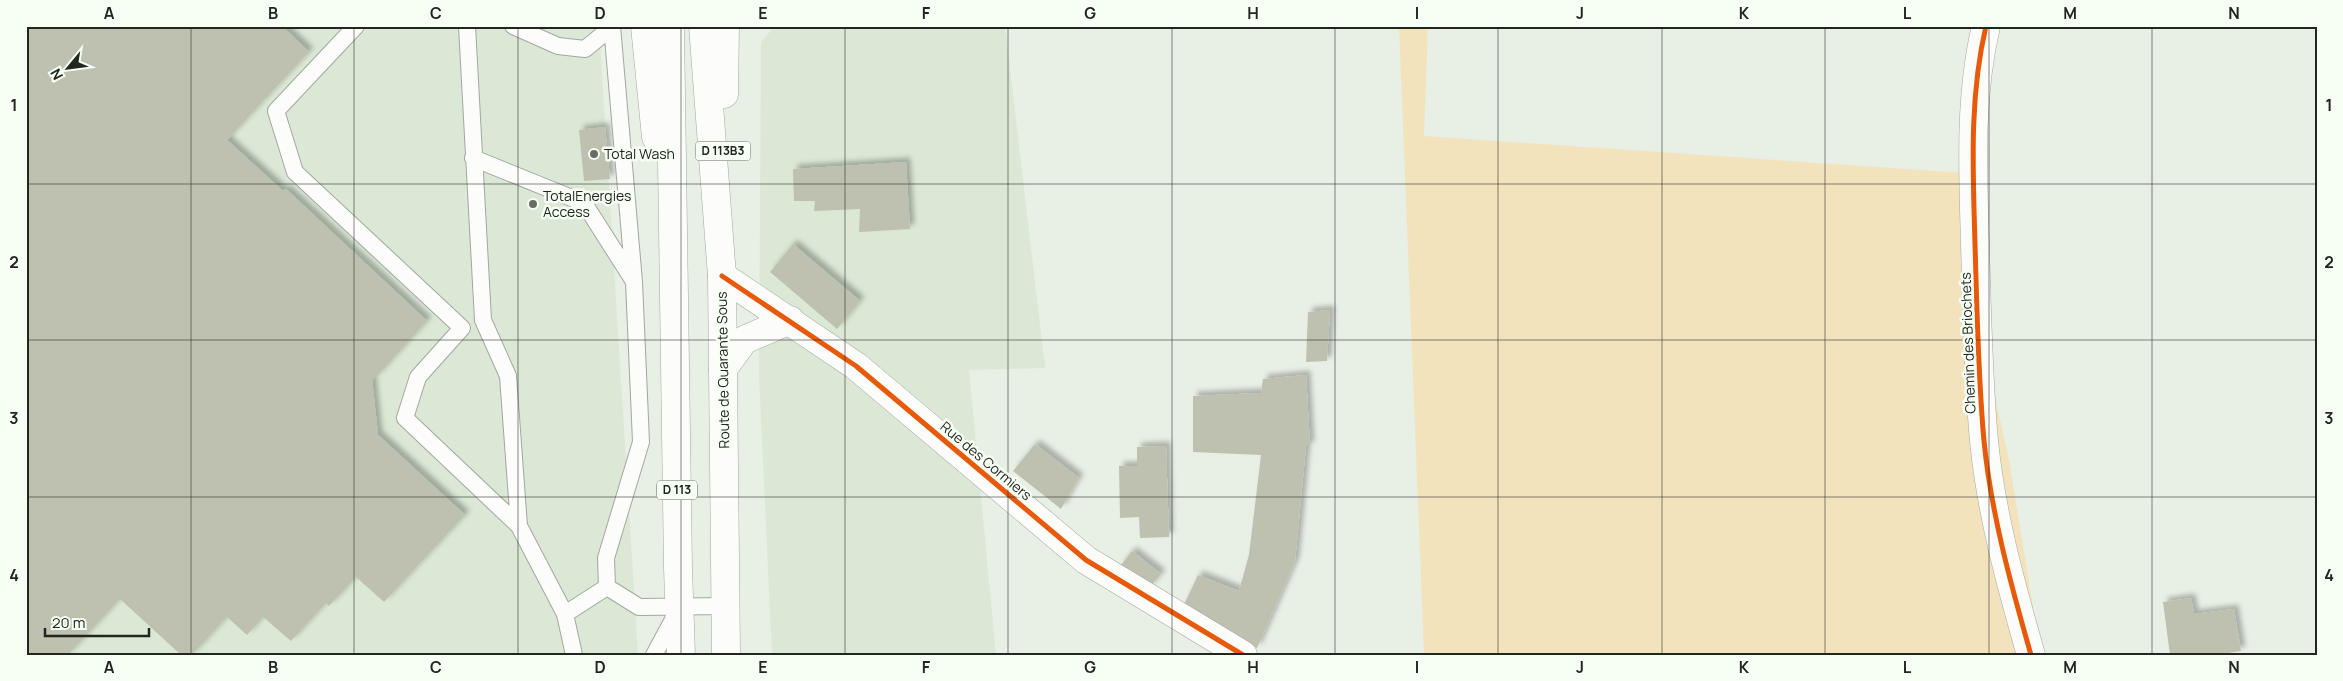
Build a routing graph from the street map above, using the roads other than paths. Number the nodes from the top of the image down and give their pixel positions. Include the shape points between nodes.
1 (356, 26) edge
2 (467, 26) edge
3 (513, 26) edge
4 (646, 26) edge
5 (670, 26) edge
6 (703, 26) edge
7 (725, 26) edge
8 (1986, 26) edge
9 (612, 27) edge
10 (473, 158) junction
11 (722, 276) junction
12 (634, 282) junction
13 (483, 320) junction
14 (790, 320) junction
15 (675, 326) junction
16 (462, 328) junction
17 (723, 370) junction
18 (519, 526) junction
19 (607, 586) junction
20 (726, 606) junction
21 (680, 608) junction
22 (565, 614) junction
23 (574, 655) edge
24 (654, 655) edge
25 (681, 655) edge
26 (726, 655) edge
27 (1243, 655) edge
28 (2031, 655) edge

1 - 16 lane via 276,111 296,172
2 - 10 lane
3 - 9 lane via 558,46 585,49
4 - 15 main road
5 - 15 main road, D 113
6 - 11 main road, Route de Quarante Sous
7 - 11 main road, D 113B3
8 - 28 main road, Chemin des Briochets via 1973,104 1979,378 1995,515
9 - 12 lane
10 - 12 lane via 584,203
10 - 13 lane
11 - 14 main road, Rue des Cormiers
11 - 17 main road, Route de Quarante Sous
12 - 19 lane via 641,442 606,558
13 - 16 lane
13 - 18 lane via 508,376
14 - 17 main road via 744,340
14 - 27 main road, Rue des Cormiers via 856,366 1086,560
15 - 21 main road, D 113
16 - 18 lane via 418,378 405,418
17 - 20 main road, Route de Quarante Sous
18 - 22 lane
19 - 21 lane via 639,607
19 - 22 lane
20 - 21 lane
20 - 26 main road, Route de Quarante Sous
21 - 24 lane
21 - 25 main road, D 113
22 - 23 lane

